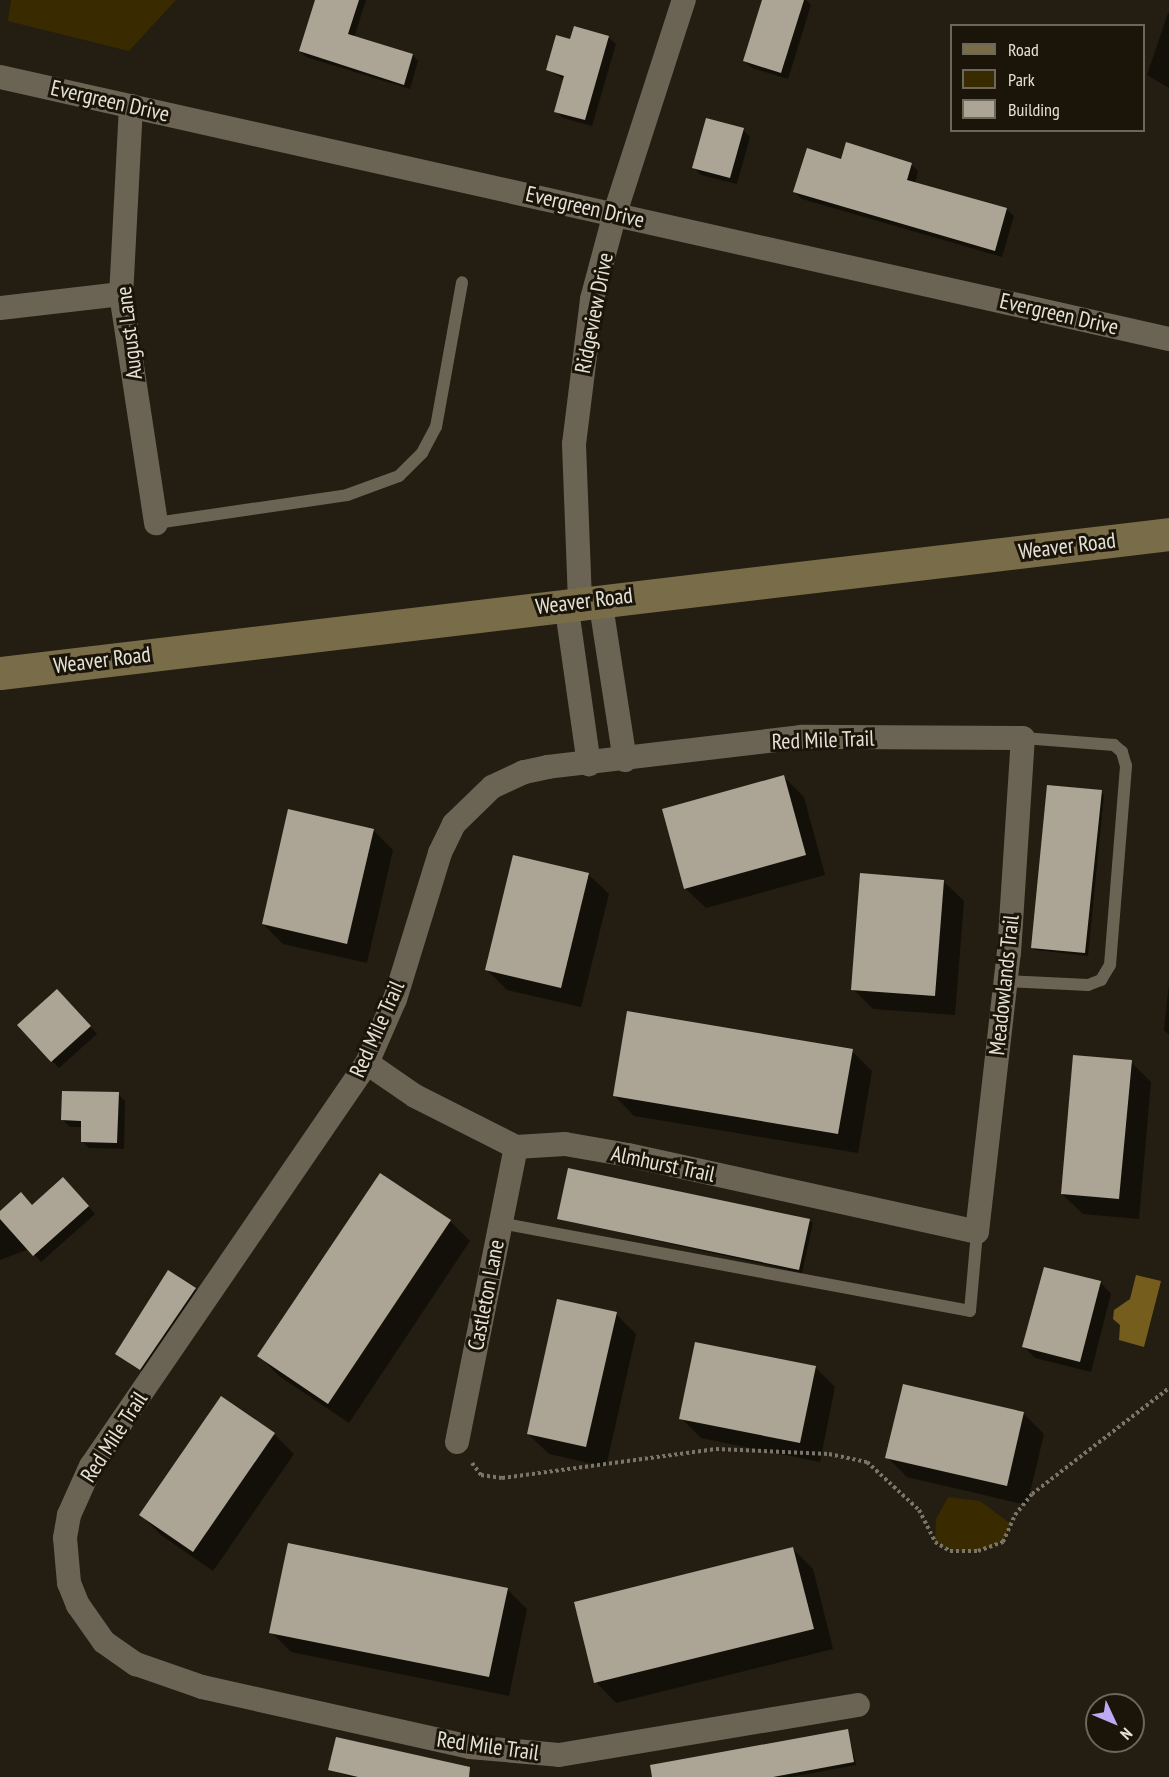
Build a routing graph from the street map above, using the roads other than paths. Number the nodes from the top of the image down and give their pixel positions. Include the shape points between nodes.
1 (684, 0) edge
2 (0, 77) edge
3 (130, 106) junction
4 (615, 213) junction
5 (462, 282) dead end
6 (121, 294) junction
7 (0, 308) edge
8 (1169, 339) edge
9 (156, 523) joint
10 (1169, 534) edge
11 (582, 601) junction
12 (0, 673) edge
13 (1023, 738) junction
14 (625, 760) junction
15 (590, 764) junction
16 (1006, 981) junction
17 (367, 1063) junction
18 (516, 1147) junction
19 (500, 1224) junction
20 (977, 1232) junction
21 (457, 1442) road end
22 (858, 1705) dead end

1 - 4 street, Ridgeview Drive
2 - 3 street, Evergreen Drive
3 - 4 street, Evergreen Drive
3 - 6 street, August Lane
4 - 8 street, Evergreen Drive
4 - 11 street, Ridgeview Drive via 592,299 575,434 574,512
5 - 9 lane via 436,427 422,453 399,476 347,495
6 - 7 street
6 - 9 street, August Lane
10 - 11 main road, Weaver Road
11 - 12 main road, Weaver Road
11 - 14 street
11 - 15 street
13 - 14 street, Red Mile Trail via 802,737
13 - 16 street, Meadowlands Trail
13 - 16 lane via 1114,745 1122,752 1126,766 1110,965 1101,980 1088,985
14 - 15 street, Red Mile Trail
15 - 17 street, Red Mile Trail via 524,772 492,787 454,824 440,854 395,999
16 - 20 street, Meadowlands Trail
17 - 18 street via 415,1096
17 - 22 street, Red Mile Trail via 91,1466 69,1515 65,1538 69,1583 89,1624 104,1642 136,1664 202,1687 470,1747 529,1755 560,1755
18 - 19 street, Castleton Lane
18 - 20 street, Almhurst Trail via 565,1144 628,1155
19 - 20 lane via 970,1311
19 - 21 street, Castleton Lane

